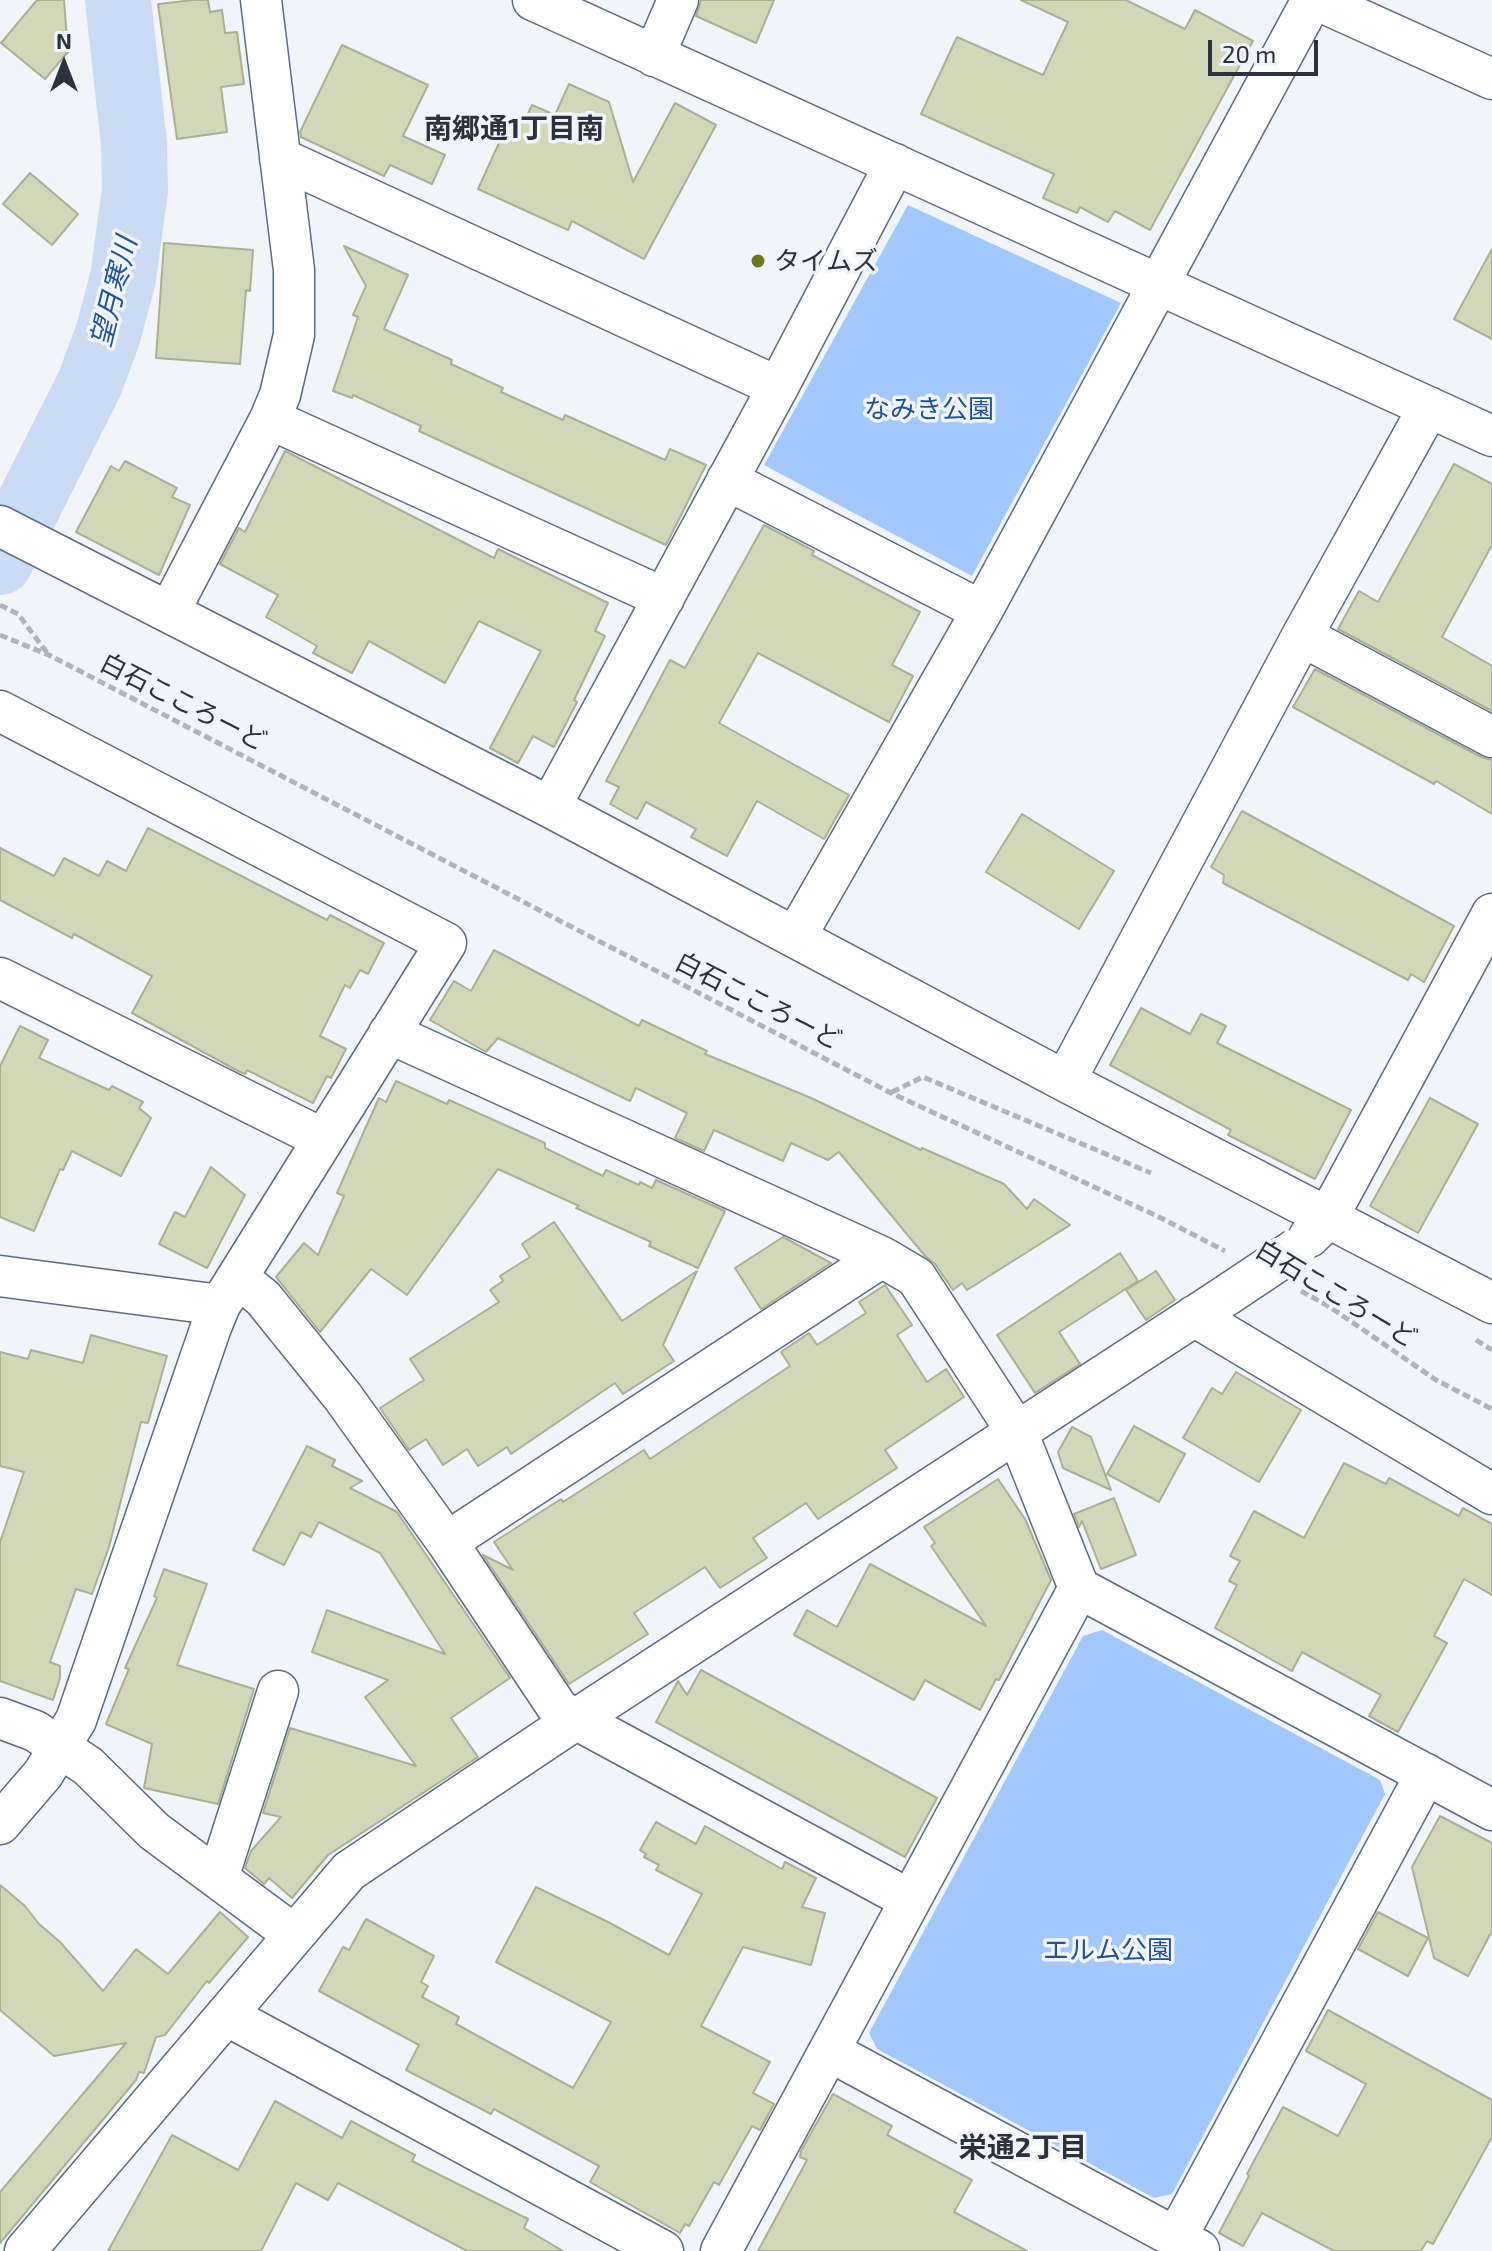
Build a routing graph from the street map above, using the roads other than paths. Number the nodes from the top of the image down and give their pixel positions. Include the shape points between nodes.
1 (261, 0) edge
2 (533, 0) edge
3 (678, 0) edge
4 (1315, 0) edge
5 (654, 56) junction
6 (1492, 79) edge
7 (280, 158) junction
8 (895, 164) junction
9 (1157, 284) junction
10 (778, 387) junction
11 (1429, 407) junction
12 (270, 419) junction
13 (1492, 436) edge
14 (727, 480) junction
15 (0, 526) edge
16 (664, 598) junction
17 (982, 611) junction
18 (169, 612) junction
19 (1302, 636) junction
20 (0, 711) edge
21 (1492, 737) edge
22 (550, 807) junction
23 (1492, 914) edge
24 (796, 936) junction
25 (0, 978) edge
26 (389, 1033) junction
27 (1065, 1081) junction
28 (323, 1139) junction
29 (1327, 1219) junction
30 (882, 1257) junction
31 (0, 1276) edge
32 (229, 1292) junction
33 (1492, 1303) edge
34 (1211, 1306) junction
35 (1017, 1432) junction
36 (1492, 1494) edge
37 (447, 1542) junction
38 (1079, 1588) junction
39 (278, 1691) dead end
40 (0, 1718) edge
41 (575, 1720) junction
42 (60, 1747) junction
43 (1426, 1774) junction
44 (1492, 1810) edge
45 (0, 1824) edge
46 (218, 1878) junction
47 (910, 1900) junction
48 (293, 1934) junction
49 (226, 2015) junction
50 (829, 2051) junction
51 (1188, 2245) edge
52 (25, 2251) edge
53 (663, 2251) edge
54 (721, 2251) edge

1 - 7 street
2 - 5 street
3 - 5 street
4 - 6 street
4 - 9 street
5 - 8 street
7 - 10 street
7 - 12 street via 294,335
8 - 9 street
8 - 10 street
9 - 11 street
9 - 17 street
10 - 14 street
11 - 13 street
11 - 19 street
12 - 16 street
12 - 18 street
14 - 16 street
14 - 17 street
15 - 18 street
16 - 22 street
17 - 24 street
18 - 22 street
19 - 21 street
19 - 27 street
20 - 26 street via 446,943
22 - 24 street
23 - 29 street
24 - 27 street
25 - 28 street
26 - 28 street
26 - 30 street
27 - 29 street
28 - 32 street
29 - 33 street
29 - 34 street, bridge via 1293,1267
30 - 35 street via 916,1277
30 - 37 street
31 - 32 street
32 - 37 street via 263,1298 343,1397
32 - 42 street via 211,1327 76,1720
34 - 35 street
34 - 36 street
35 - 38 street
35 - 41 street
37 - 41 street via 559,1710
38 - 43 street
38 - 47 street
39 - 46 street
40 - 42 street
41 - 47 street
41 - 48 street via 349,1871
42 - 45 street
42 - 46 street via 88,1766 154,1831
43 - 44 street
43 - 51 street
46 - 48 street
47 - 50 street
48 - 49 street
49 - 52 street
49 - 53 street
50 - 51 street
50 - 54 street

